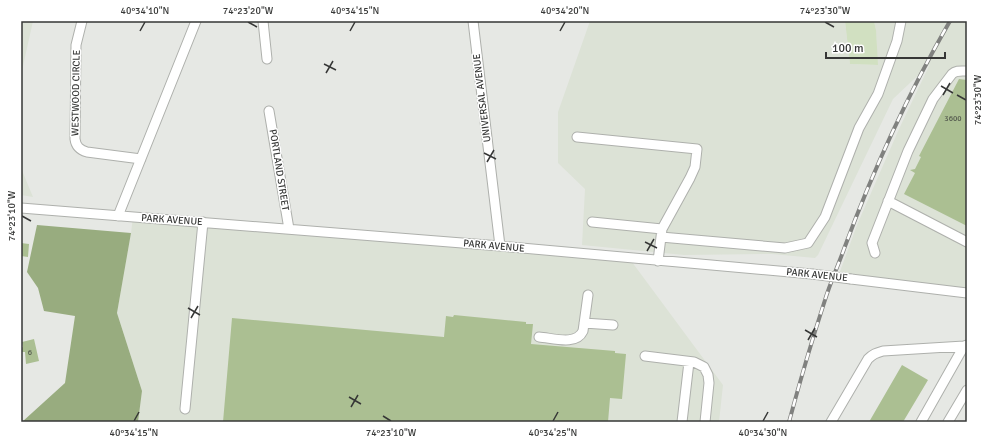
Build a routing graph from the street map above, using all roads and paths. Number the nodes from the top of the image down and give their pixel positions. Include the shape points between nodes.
1 (82, 21) edge
2 (196, 21) edge
3 (263, 21) edge
4 (473, 21) edge
5 (901, 21) edge
6 (267, 60) dead end
7 (967, 71) edge
8 (269, 112) dead end
9 (577, 137) dead end
10 (141, 159) junction
11 (888, 201) junction
12 (21, 208) edge
13 (118, 216) junction
14 (203, 222) junction
15 (592, 222) dead end
16 (289, 229) junction
17 (661, 233) junction
18 (967, 242) edge
19 (500, 246) junction
20 (875, 253) dead end
21 (658, 260) junction
22 (967, 293) edge
23 (588, 295) dead end
24 (584, 323) junction
25 (614, 325) dead end
26 (539, 337) dead end
27 (965, 345) edge
28 (644, 356) dead end
29 (689, 362) junction
30 (967, 390) edge
31 (185, 410) dead end
32 (682, 422) edge
33 (705, 422) edge
34 (832, 422) edge
35 (921, 422) edge
36 (948, 422) edge

1 - 10 street, WESTWOOD CIRCLE via 76,45 75,144 80,150 87,152
2 - 10 street
3 - 6 street
4 - 19 street, UNIVERSAL AVENUE
5 - 17 street via 897,41 878,94 859,128 824,217 808,243 785,248
7 - 11 street via 954,72 933,99
8 - 16 street, PORTLAND STREET
9 - 17 street via 698,149 695,167
10 - 13 street
11 - 18 street
11 - 20 street via 872,243
12 - 13 street, PARK AVENUE
13 - 14 street, PARK AVENUE
14 - 16 street, PARK AVENUE
14 - 31 street
15 - 17 street
16 - 19 street, PARK AVENUE
17 - 21 street
19 - 21 street, PARK AVENUE
21 - 22 street, PARK AVENUE, bridge via 851,278
23 - 24 street
24 - 25 street
24 - 26 street via 581,335 575,339
27 - 34 street via 876,353 868,360
27 - 35 street
28 - 29 street
29 - 32 street
29 - 33 street via 704,368 708,375
30 - 36 street

